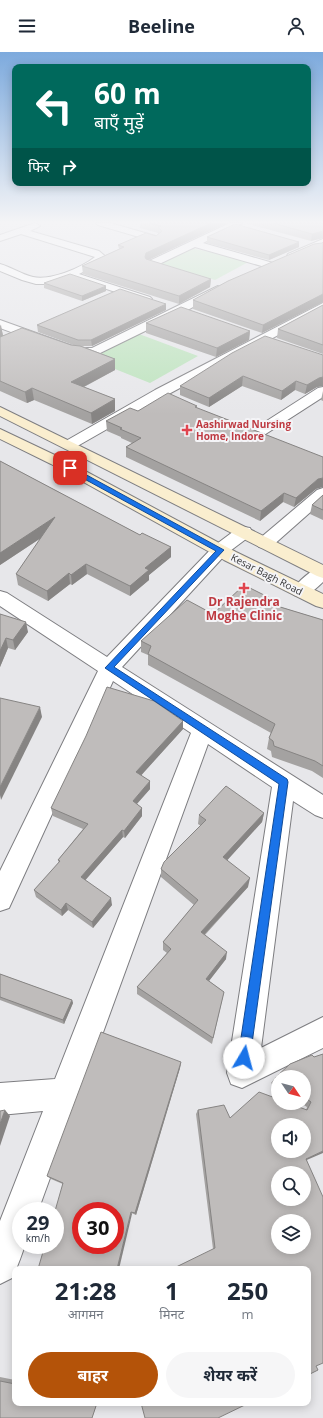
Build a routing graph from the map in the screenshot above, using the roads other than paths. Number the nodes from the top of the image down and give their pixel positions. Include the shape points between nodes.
1 (110, 287) edge
2 (223, 287) edge
3 (120, 290) junction
4 (106, 296) edge
5 (323, 306) edge
6 (180, 310) junction
7 (194, 315) edge
8 (0, 324) edge
9 (37, 327) edge
10 (23, 333) junction
11 (249, 334) edge
12 (263, 339) junction
13 (6, 340) edge
14 (278, 344) edge
15 (323, 391) edge
16 (160, 393) junction
17 (174, 399) edge
18 (0, 411) edge
19 (242, 428) edge
20 (0, 433) edge
21 (256, 434) junction
22 (271, 440) edge
23 (69, 445) junction
24 (323, 493) edge
25 (244, 532) junction
26 (265, 543) junction
27 (220, 550) junction
28 (323, 572) edge
29 (301, 591) junction
30 (0, 598) edge
31 (323, 602) edge
32 (109, 668) junction
33 (203, 730) junction
34 (284, 782) junction
35 (323, 808) edge
36 (0, 899) edge
37 (323, 1032) edge
38 (65, 1094) junction
39 (0, 1099) edge
40 (0, 1266) edge

1 - 3 street
2 - 6 street
3 - 4 street
3 - 6 street
5 - 12 street
6 - 7 street
6 - 10 street via 94,352 77,352
8 - 10 street
9 - 10 street
10 - 13 street
11 - 12 street
12 - 14 street
12 - 16 street
15 - 21 street
16 - 17 street
16 - 23 street
18 - 23 main road
19 - 21 street
20 - 27 main road, Kesar Bagh Road
21 - 22 street
23 - 25 main road
24 - 26 street
25 - 26 main road
25 - 27 street
26 - 28 main road
27 - 29 main road, Kesar Bagh Road
27 - 32 street
28 - 29 street
29 - 31 main road, Kesar Bagh Road
30 - 32 street
32 - 33 street
32 - 36 street
33 - 34 street
33 - 38 street
34 - 35 street
34 - 37 street via 242,1073
38 - 39 street
38 - 40 street

